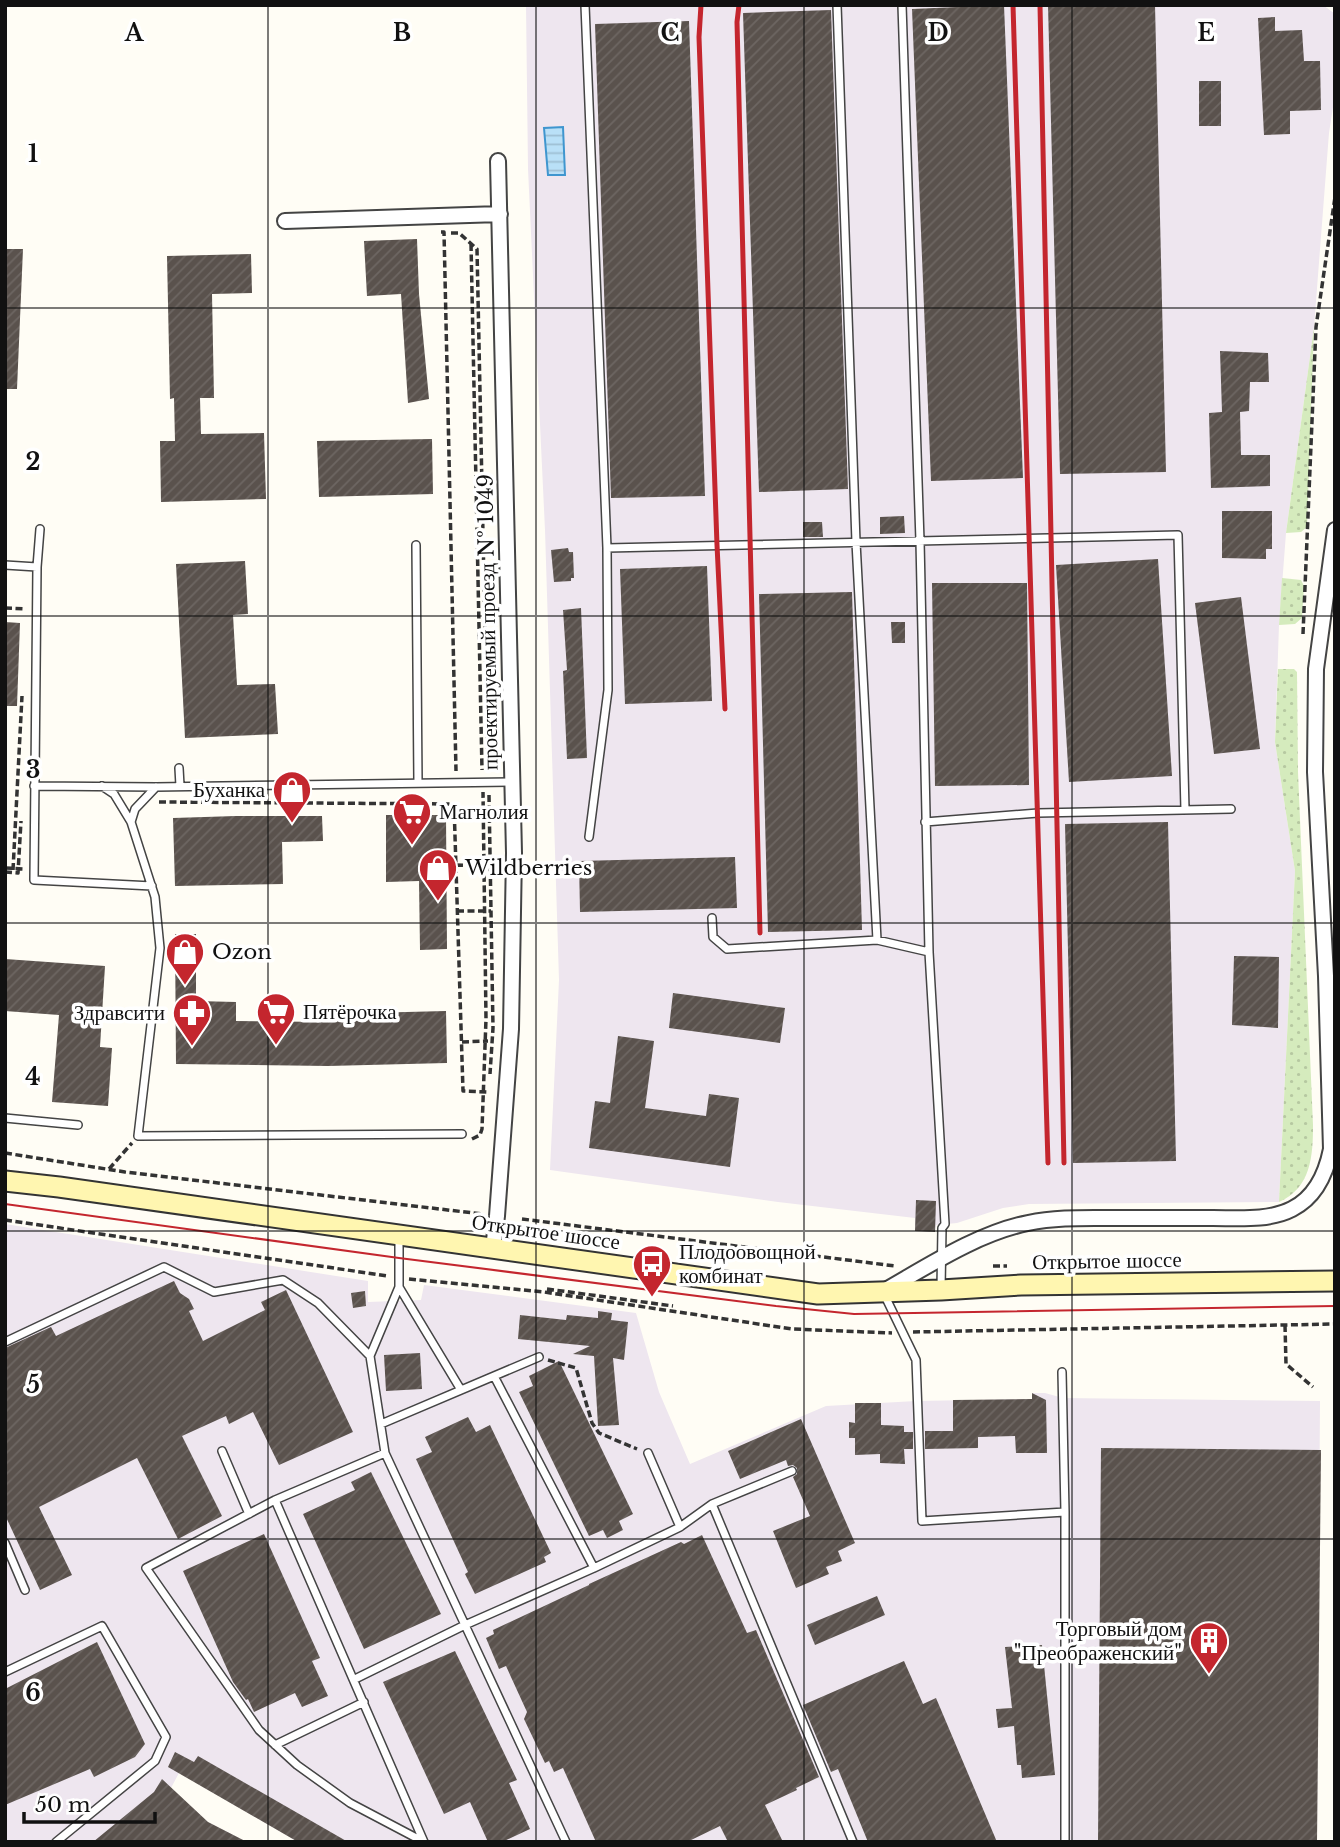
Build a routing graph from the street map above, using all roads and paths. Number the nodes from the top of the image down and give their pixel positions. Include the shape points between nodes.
1 (585, 5) edge
2 (837, 5) edge
3 (902, 5) edge
4 (498, 161) dead end
5 (1335, 197) edge
6 (500, 214) junction
7 (285, 221) dead end
8 (444, 232) junction
9 (431, 233) dead end
10 (40, 529) dead end
11 (1335, 530) edge
12 (920, 541) junction
13 (856, 542) junction
14 (416, 545) dead end
15 (607, 548) junction
16 (5, 565) edge
17 (37, 567) junction
18 (5, 608) edge
19 (26, 609) dead end
20 (1303, 642) dead end
21 (22, 691) dead end
22 (179, 768) dead end
23 (456, 773) dead end
24 (486, 782) junction
25 (513, 782) junction
26 (418, 783) junction
27 (34, 786) junction
28 (102, 786) junction
29 (180, 786) junction
30 (156, 787) junction
31 (157, 802) dead end
32 (1231, 809) dead end
33 (1185, 810) junction
34 (489, 818) junction
35 (454, 819) junction
36 (484, 819) junction
37 (131, 822) junction
38 (925, 822) junction
39 (589, 836) dead end
40 (456, 865) junction
41 (484, 866) junction
42 (490, 866) junction
43 (24, 869) dead end
44 (5, 870) edge
45 (13, 871) junction
46 (152, 886) junction
47 (457, 911) junction
48 (485, 911) junction
49 (491, 911) junction
50 (712, 918) dead end
51 (877, 940) junction
52 (929, 952) junction
53 (486, 1041) junction
54 (492, 1041) junction
55 (462, 1042) junction
56 (490, 1079) dead end
57 (484, 1092) junction
58 (5, 1118) edge
59 (78, 1125) dead end
60 (461, 1133) dead end
61 (487, 1133) dead end
62 (138, 1136) junction
63 (469, 1139) dead end
64 (5, 1153) edge
65 (108, 1169) junction
66 (5, 1181) edge
67 (482, 1214) dead end
68 (523, 1219) dead end
69 (5, 1220) edge
70 (400, 1234) junction
71 (493, 1248) junction
72 (941, 1259) junction
73 (903, 1267) dead end
74 (1335, 1281) edge
75 (399, 1282) junction
76 (547, 1289) dead end
77 (941, 1290) junction
78 (883, 1292) junction
79 (673, 1306) dead end
80 (1335, 1324) edge
81 (1284, 1325) junction
82 (903, 1332) junction
83 (5, 1342) edge
84 (370, 1356) junction
85 (539, 1357) joint
86 (1062, 1372) dead end
87 (494, 1376) junction
88 (1313, 1387) dead end
89 (461, 1390) junction
90 (381, 1424) junction
91 (222, 1451) dead end
92 (385, 1453) junction
93 (649, 1453) joint
94 (792, 1471) dead end
95 (275, 1500) junction
96 (712, 1504) junction
97 (1065, 1512) junction
98 (249, 1514) junction
99 (680, 1527) junction
100 (5, 1544) edge
101 (594, 1568) junction
102 (25, 1590) dead end
103 (466, 1625) junction
104 (5, 1672) edge
105 (355, 1679) junction
106 (364, 1702) junction
107 (275, 1745) junction
108 (56, 1842) edge
109 (424, 1842) edge
110 (566, 1842) edge
111 (853, 1842) edge
112 (1065, 1842) edge

1 - 15 lane
2 - 13 lane
3 - 12 lane
4 - 6 street, проектируемый проезд № 1049
5 - 20 path via 1317,327
6 - 7 street
6 - 25 street, проектируемый проезд № 1049
8 - 9 path
8 - 23 path
8 - 24 path via 459,233 471,244
10 - 17 lane
11 - 72 street via 1316,669 1315,772 1331,1150 1327,1169 1308,1198 1278,1215 1050,1220 1006,1228
12 - 13 lane
12 - 33 lane via 1178,534
12 - 38 lane
13 - 15 lane
13 - 51 lane
14 - 26 lane
15 - 39 lane via 608,690
16 - 17 lane
17 - 27 lane
18 - 19 path
21 - 45 path
22 - 29 lane
24 - 25 lane
24 - 26 lane
24 - 34 path
24 - 36 path
25 - 71 street, проектируемый проезд № 1049 via 511,1029
26 - 29 lane
27 - 28 lane
27 - 46 lane via 34,880
28 - 30 lane
28 - 37 lane via 114,794
29 - 30 lane
30 - 37 lane via 135,809
31 - 35 path via 454,804
32 - 33 lane
33 - 38 lane via 1038,813
34 - 36 path
34 - 42 path
35 - 36 path
35 - 40 path
36 - 41 path
37 - 46 lane
38 - 52 lane
40 - 41 path
40 - 47 path
41 - 42 path
41 - 48 path
42 - 49 path
43 - 45 path
44 - 45 path
46 - 62 lane via 160,948
47 - 48 path
47 - 55 path
48 - 49 path
48 - 53 path
49 - 54 path
50 - 51 lane via 713,937 727,949
51 - 52 lane
52 - 72 lane via 945,1224
53 - 54 path
53 - 55 path
53 - 57 path
54 - 56 path
55 - 57 path via 463,1091
57 - 61 path via 489,1092
57 - 63 path via 480,1135
58 - 59 lane
60 - 62 lane
62 - 65 path
64 - 65 path
65 - 67 path
66 - 70 main road, Открытое шоссе
68 - 73 path
69 - 75 path
70 - 71 main road, Открытое шоссе
70 - 75 lane
71 - 78 main road, Открытое шоссе via 818,1294
72 - 77 lane
72 - 78 street
74 - 77 main road, Открытое шоссе
75 - 82 path via 544,1292 792,1329
75 - 84 lane
75 - 89 lane
76 - 79 path
77 - 78 main road, Открытое шоссе
78 - 82 lane
80 - 81 path
81 - 82 path
81 - 88 path via 1286,1364
82 - 97 lane via 916,1360 922,1521
83 - 84 lane via 164,1267 214,1292 284,1280 318,1303
84 - 90 lane
85 - 87 lane
85 - 93 path via 576,1368 598,1433
86 - 97 lane
87 - 89 lane
87 - 101 lane
89 - 90 lane
90 - 92 lane
91 - 98 lane
92 - 95 lane
92 - 103 lane
93 - 99 lane
94 - 96 lane
95 - 98 lane
95 - 105 lane
96 - 99 lane
96 - 111 lane
97 - 112 lane
98 - 107 lane via 146,1568 259,1730
99 - 101 lane
100 - 102 lane
101 - 103 lane
103 - 105 lane
103 - 110 lane
104 - 108 lane via 102,1626 166,1737 155,1761
105 - 106 lane
106 - 107 lane
106 - 109 lane
107 - 109 lane via 350,1803

